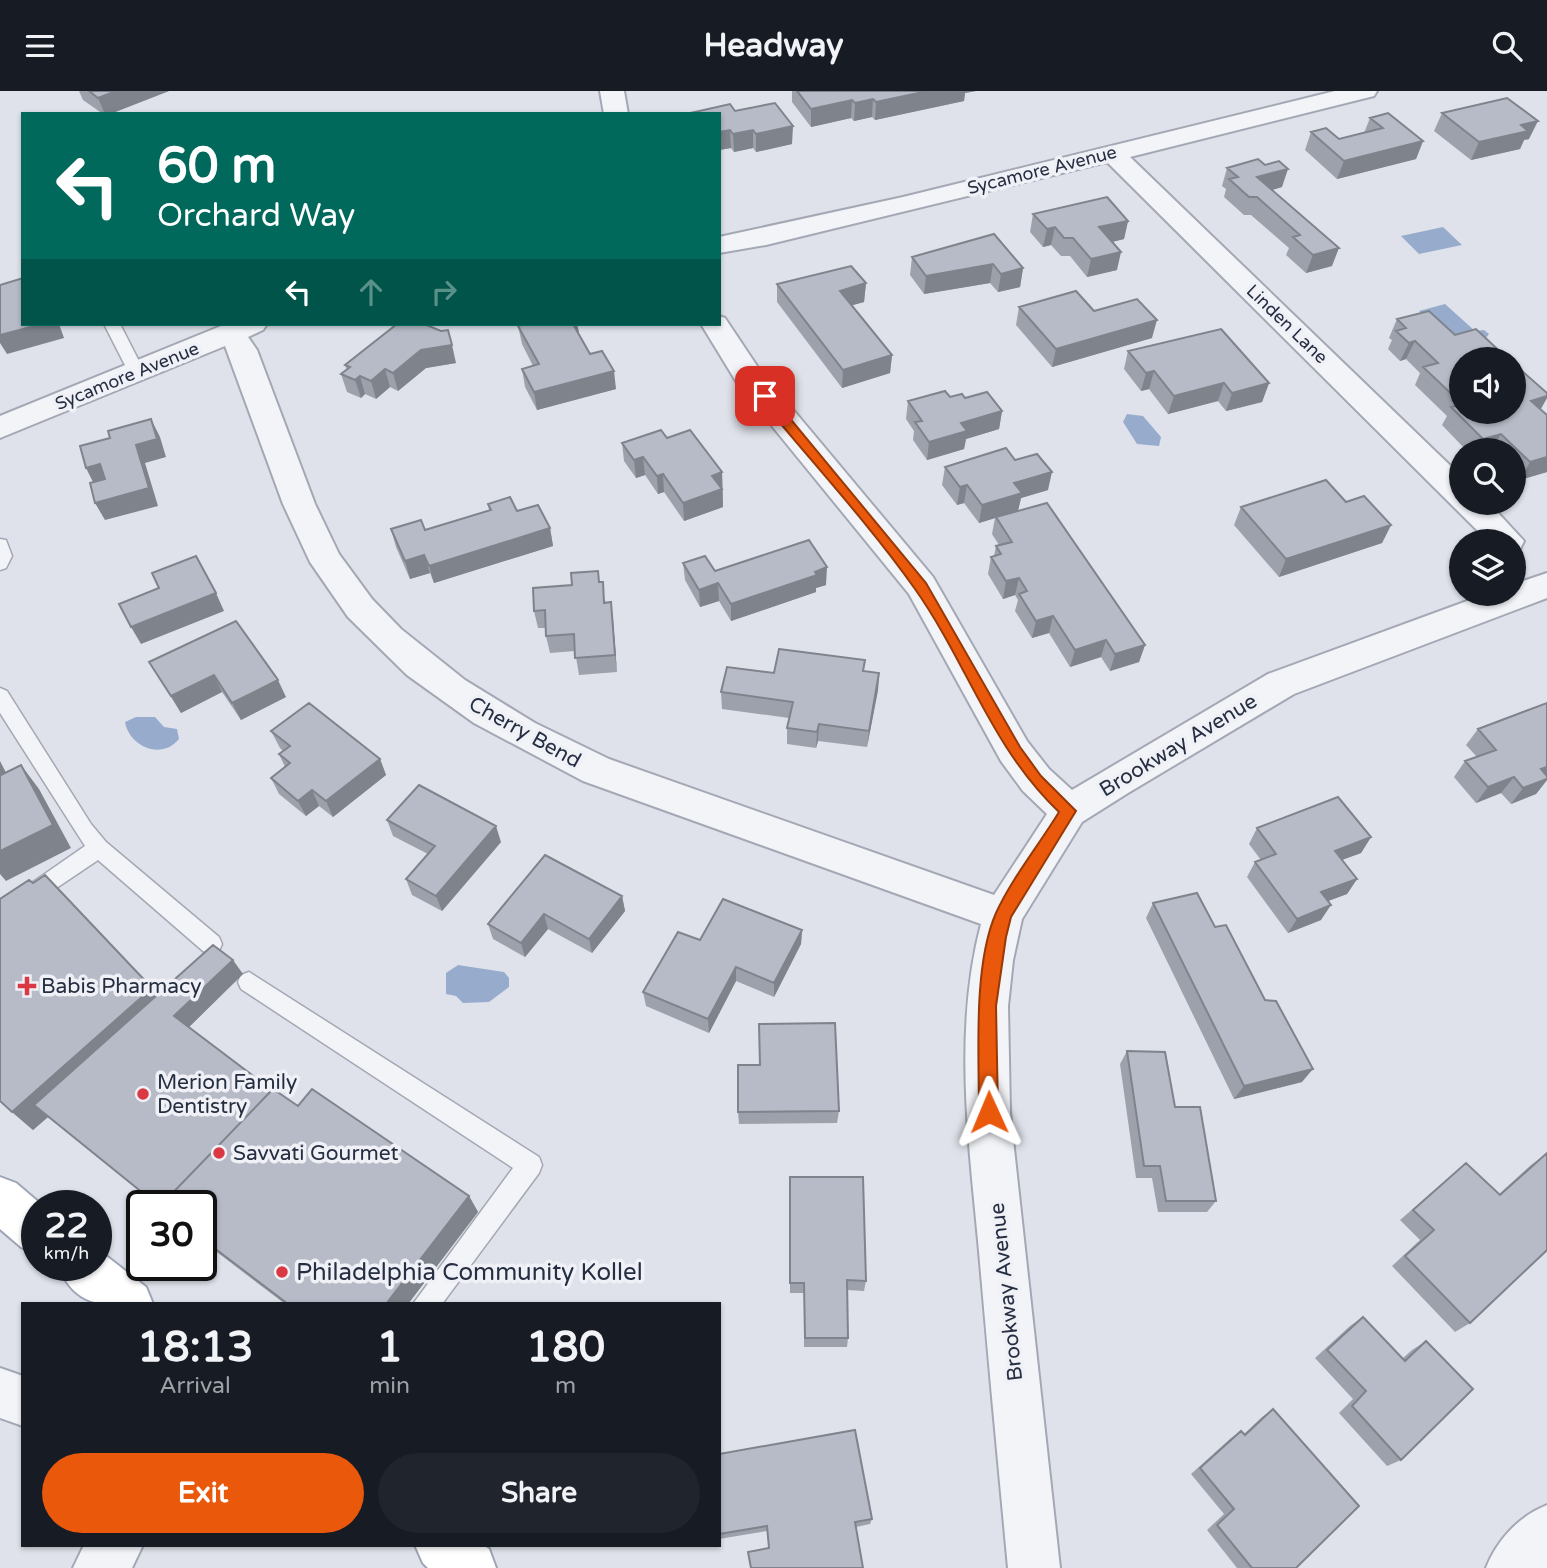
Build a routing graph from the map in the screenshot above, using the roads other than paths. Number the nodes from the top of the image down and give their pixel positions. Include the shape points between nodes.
1 (611, 91) edge
2 (1365, 91) edge
3 (1245, 97) dead end
4 (616, 112) edge
5 (1267, 115) junction
6 (1112, 153) junction
7 (730, 243) edge
8 (721, 268) edge
9 (113, 326) edge
10 (716, 326) edge
11 (242, 328) edge
12 (137, 373) junction
13 (0, 428) edge
14 (1449, 483) edge
15 (1481, 515) edge
16 (1496, 529) edge
17 (0, 545) edge
18 (1526, 559) edge
19 (0, 563) edge
20 (1547, 579) edge
21 (1547, 585) edge
22 (0, 696) edge
23 (1069, 811) junction
24 (99, 848) junction
25 (1003, 915) junction
26 (0, 918) edge
27 (211, 944) edge
28 (249, 982) dead end
29 (0, 1199) edge
30 (21, 1217) edge
31 (101, 1281) edge
32 (127, 1302) edge
33 (427, 1302) edge
34 (0, 1393) edge
35 (21, 1400) edge
36 (1547, 1531) edge
37 (115, 1547) edge
38 (444, 1547) edge
39 (99, 1568) edge
40 (470, 1568) edge
41 (1034, 1568) edge
42 (1512, 1568) edge

1 - 4 street
2 - 5 street, Sycamore Avenue
3 - 5 street
5 - 6 street, Sycamore Avenue
6 - 7 street, Sycamore Avenue
6 - 14 street, Linden Lane
7 - 8 street
9 - 12 lane
10 - 23 street via 748,376 921,586 1014,751
11 - 12 street, Sycamore Avenue
11 - 25 street, Cherry Bend via 242,349 307,526 334,574 392,642 447,688 543,745 596,770
12 - 13 street, Sycamore Avenue
15 - 16 street
17 - 19 lane
18 - 20 street
21 - 23 street, Brookway Avenue via 1281,684
22 - 24 lane
23 - 25 street, Brookway Avenue
24 - 26 lane
24 - 27 lane
25 - 41 street, Brookway Avenue via 987,1006 989,1112
28 - 33 lane via 530,1165
29 - 30 main road
31 - 32 main road
34 - 35 street
36 - 42 street
37 - 39 street
38 - 40 main road

